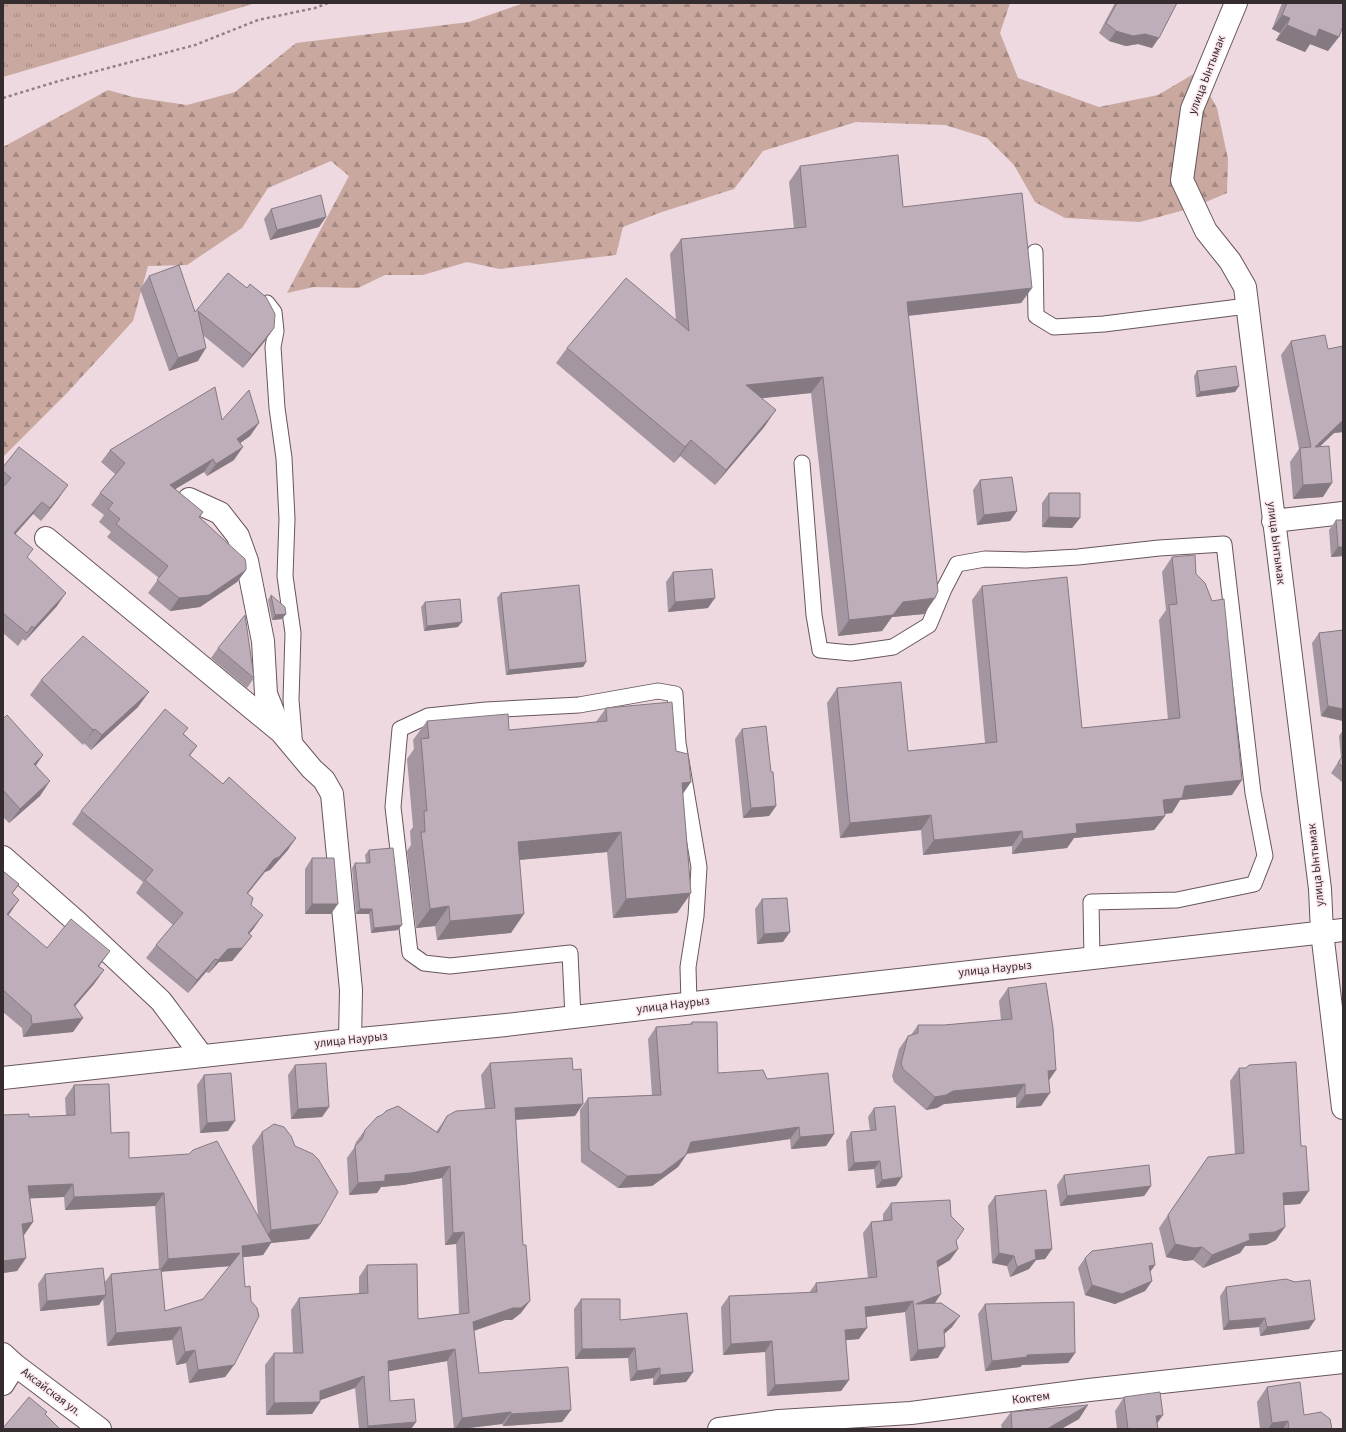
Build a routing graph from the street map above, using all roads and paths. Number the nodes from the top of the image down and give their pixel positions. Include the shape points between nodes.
1 (328, 3) edge
2 (1236, 3) edge
3 (3, 98) edge
4 (1036, 252) dead end
5 (257, 293) edge
6 (1247, 306) junction
7 (802, 463) dead end
8 (189, 499) edge
9 (1343, 513) edge
10 (1273, 521) junction
11 (46, 538) dead end
12 (288, 740) junction
13 (3, 857) edge
14 (1332, 931) edge
15 (1092, 959) junction
16 (689, 1003) junction
17 (573, 1017) junction
18 (350, 1040) junction
19 (202, 1056) junction
20 (3, 1078) edge
21 (1343, 1108) edge
22 (9, 1360) edge
23 (1343, 1362) edge
24 (3, 1384) edge
25 (100, 1429) edge
26 (719, 1429) edge

1 - 3 path via 258,20 195,45
2 - 6 street, улица Ынтымак via 1192,109 1182,180 1206,231 1230,261 1245,287
4 - 6 lane via 1036,316 1054,327 1104,324
5 - 12 lane via 274,312 276,331 273,347 287,519 285,576 293,632
6 - 10 street, улица Ынтымак
7 - 15 lane via 814,615 820,650 851,653 893,647 929,625 957,564 985,559 1078,557 1224,544 1264,856 1254,884 1177,900 1090,902
8 - 12 street via 220,513 238,536 247,561 262,641 266,694
9 - 10 street
10 - 14 street, улица Ынтымак via 1319,882
11 - 12 street
12 - 18 street via 324,780 332,794 351,990
13 - 19 street via 161,1001
14 - 15 street, улица Наурыз
14 - 21 street, улица Ынтымак
15 - 16 street, улица Наурыз
16 - 17 street, улица Наурыз
16 - 17 lane via 688,967 696,916 699,867 678,743 675,694 658,691 579,705 428,716 400,729 393,807 410,953 424,963 450,966 570,953
17 - 18 street, улица Наурыз
18 - 19 street, улица Наурыз
19 - 20 street, улица Наурыз
22 - 24 street
22 - 25 street, Аксайская ул.
23 - 26 street, Коктем via 911,1413 779,1421

